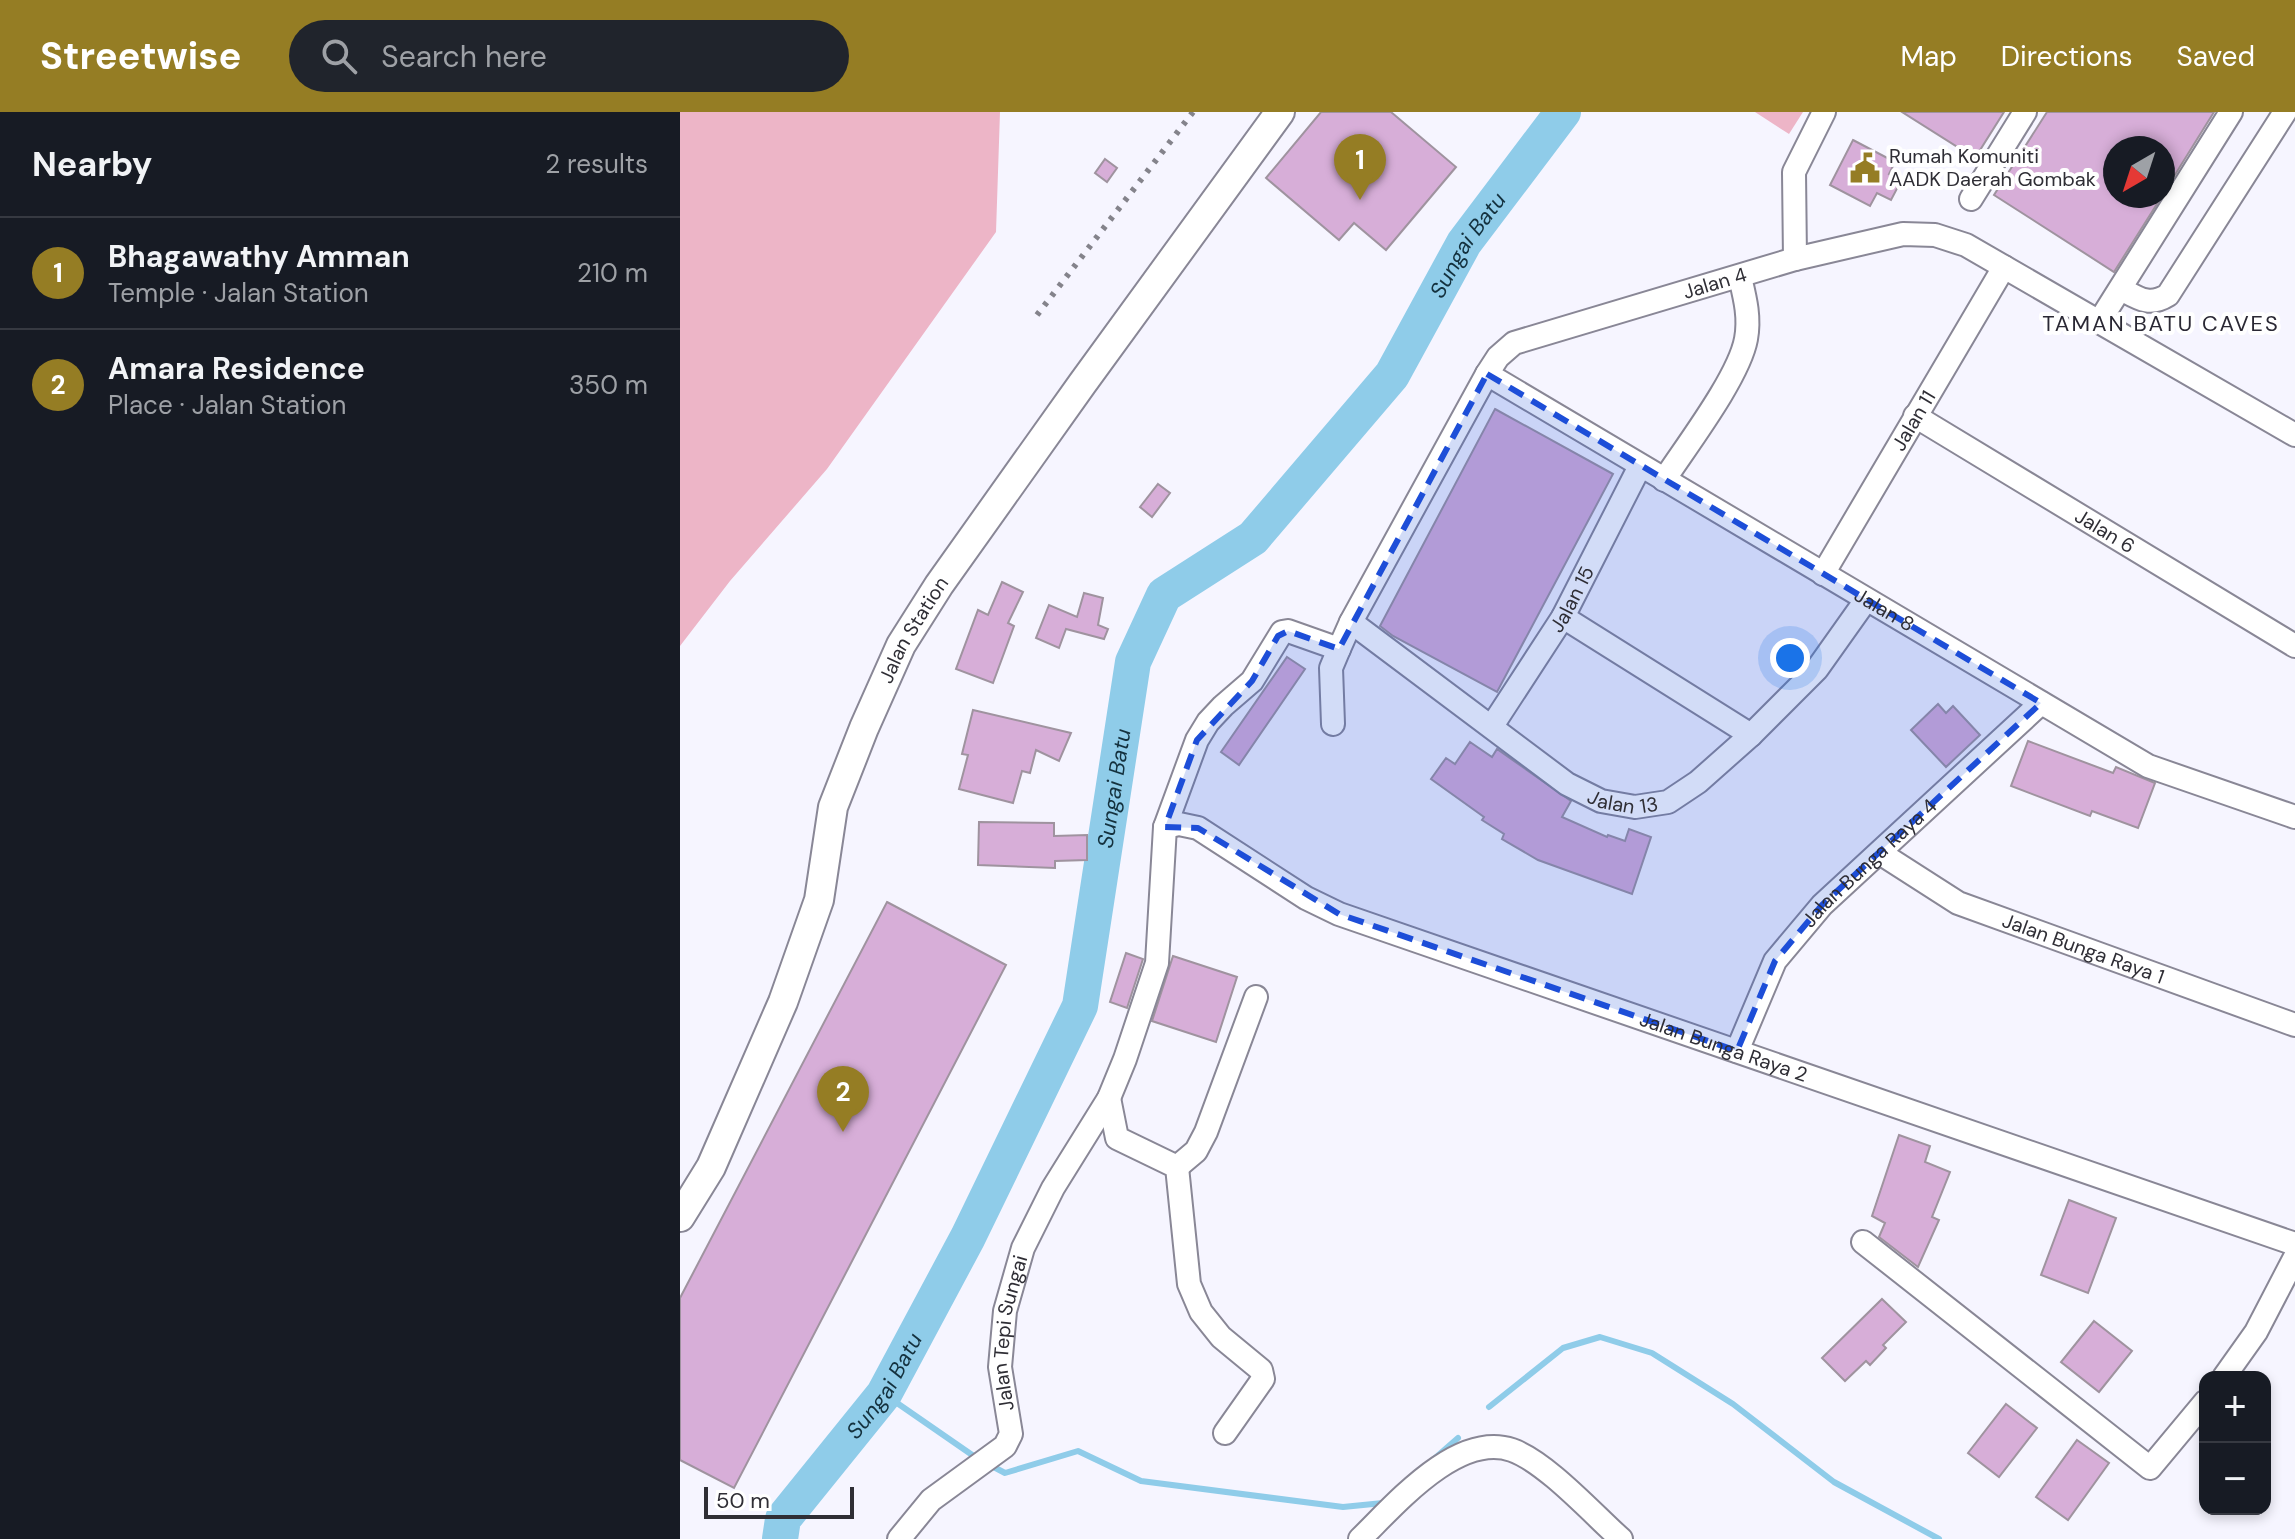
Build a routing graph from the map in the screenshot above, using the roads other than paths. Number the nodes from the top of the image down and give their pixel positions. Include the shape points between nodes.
1 (1280, 112) edge
2 (1824, 112) edge
3 (2025, 112) edge
4 (2231, 112) edge
5 (2290, 113) edge
6 (1971, 199) dead end
7 (1795, 259) junction
8 (2004, 267) junction
9 (1740, 277) junction
10 (2121, 289) junction
11 (2099, 322) junction
12 (1487, 374) junction
13 (1915, 416) junction
14 (2295, 435) edge
15 (1640, 466) junction
16 (1664, 480) junction
17 (1823, 574) junction
18 (1866, 600) junction
19 (1563, 617) junction
20 (1351, 622) junction
21 (2295, 646) edge
22 (1339, 649) junction
23 (2041, 703) junction
24 (1333, 724) dead end
25 (1492, 726) junction
26 (1751, 735) junction
27 (2292, 811) edge
28 (1165, 827) junction
29 (1880, 853) junction
30 (1256, 997) dead end
31 (2295, 1025) edge
32 (1737, 1051) junction
33 (1109, 1098) junction
34 (1177, 1167) junction
35 (680, 1217) edge
36 (1863, 1242) dead end
37 (2295, 1244) edge
38 (2295, 1257) edge
39 (2228, 1371) edge
40 (2199, 1409) edge
41 (1225, 1433) dead end
42 (893, 1538) edge
43 (1360, 1539) edge
44 (1621, 1539) edge

1 - 35 street, Jalan Station via 901,645 833,807 819,900 783,1002 711,1167
2 - 7 street via 1794,172
3 - 6 street
4 - 10 street
5 - 10 street via 2168,295 2145,302
7 - 8 street, Jalan 4 via 1903,234 1935,235
7 - 9 street, Jalan 4
8 - 11 street, Jalan 4
8 - 13 street, Jalan 11
9 - 12 street, Jalan 4 via 1514,343
9 - 16 street via 1748,310 1746,341 1735,371
10 - 11 street
11 - 14 street, Jalan 4
12 - 15 street, Jalan 8
12 - 20 street, Jalan 4
13 - 17 street, Jalan 11
13 - 21 street, Jalan 6
15 - 16 street, Jalan 8
15 - 19 street, Jalan 15
16 - 17 street, Jalan 8
17 - 18 street, Jalan 8
18 - 23 street, Jalan 8
18 - 26 street, Jalan 13 via 1817,669
19 - 25 street, Jalan 15
19 - 26 street
20 - 22 street, Jalan 4
20 - 25 street, Jalan 13
22 - 24 street, Jalan 4 via 1331,668
22 - 28 street, Jalan Tepi Sungai via 1288,631 1278,636 1252,681 1208,722 1197,740
23 - 27 street, Jalan 8 via 2148,766
23 - 29 street, Jalan Bunga Raya 4
25 - 26 street, Jalan 13 via 1567,784 1601,801 1635,807 1668,802
28 - 32 street, Jalan Bunga Raya 2 via 1198,828 1339,914
28 - 33 street, Jalan Tepi Sungai via 1157,963
29 - 31 street, Jalan Bunga Raya 1 via 1958,903
29 - 32 street, Jalan Bunga Raya 4 via 1822,905 1775,961
30 - 34 street via 1206,1132 1189,1160
32 - 37 street, Jalan Bunga Raya 2
33 - 34 street via 1117,1138
33 - 42 street, Jalan Tepi Sungai via 1023,1248 1005,1311 1000,1367 1011,1434 1005,1446 931,1500
34 - 41 street via 1189,1284 1201,1312 1221,1337 1261,1370 1263,1379
36 - 40 street via 2150,1468
38 - 39 street via 2256,1332
43 - 44 street via 1424,1475 1455,1457 1485,1449 1510,1449 1536,1463

